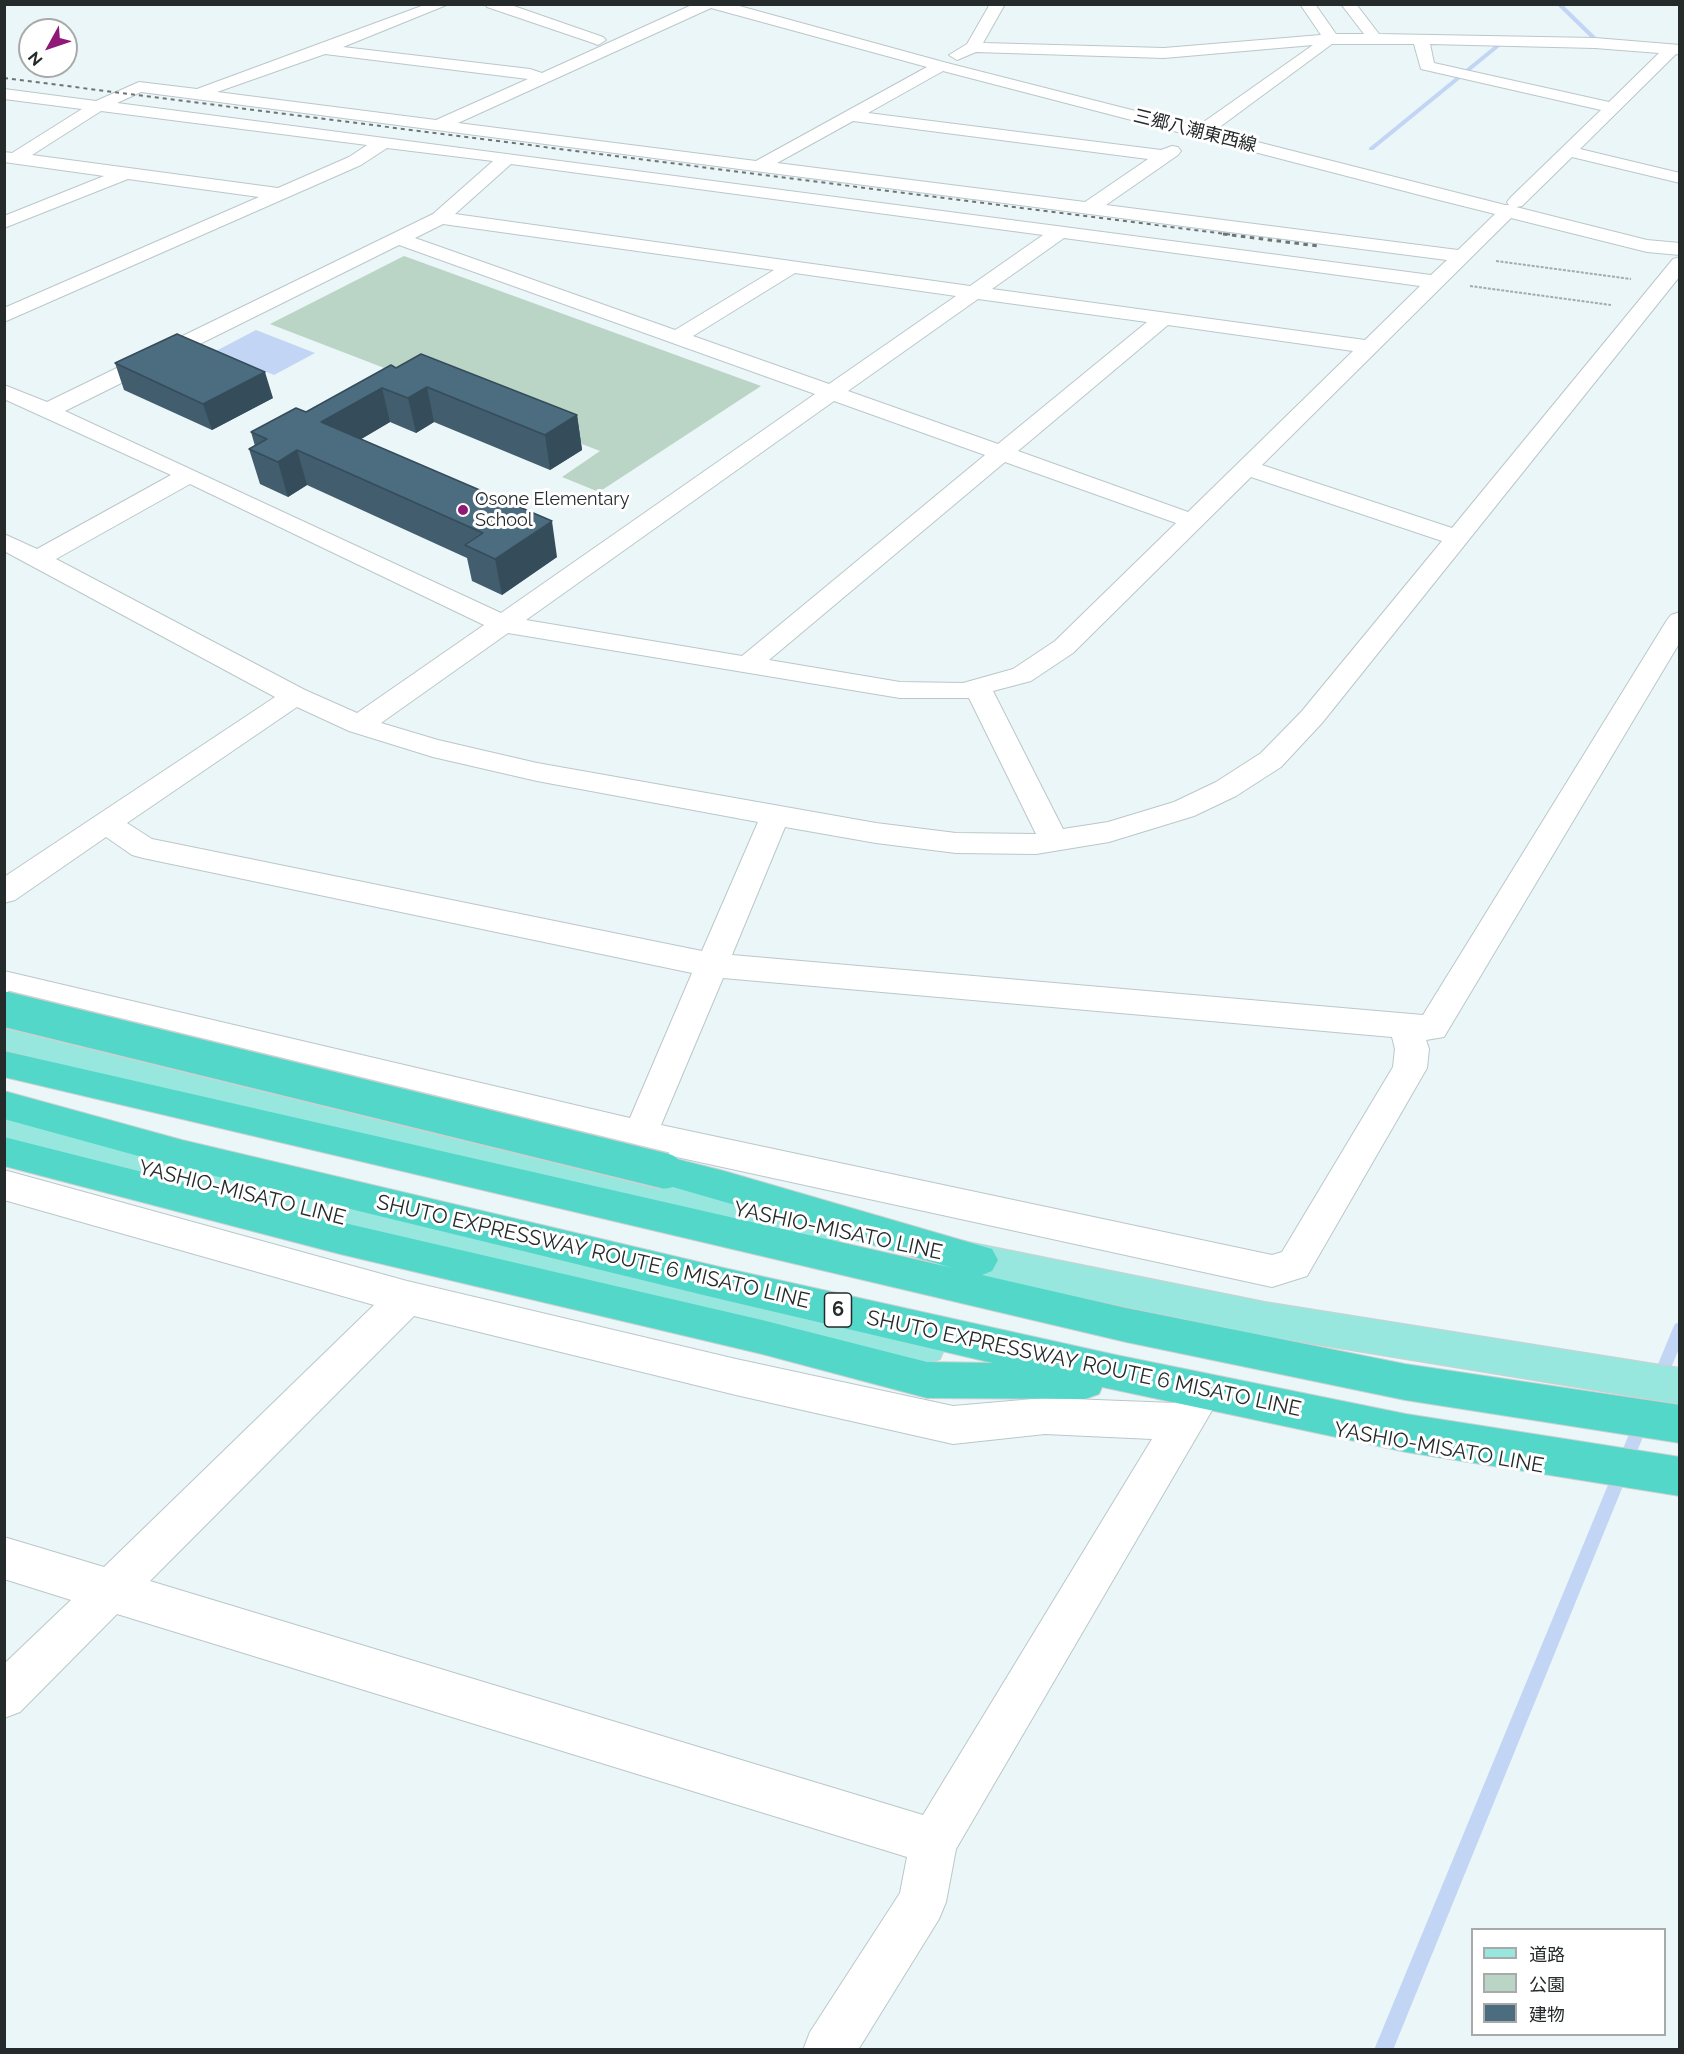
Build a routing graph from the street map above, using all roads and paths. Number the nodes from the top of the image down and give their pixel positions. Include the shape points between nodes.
1 (442, 4) edge
2 (492, 4) edge
3 (707, 4) edge
4 (713, 4) edge
5 (754, 4) edge
6 (998, 4) edge
7 (1307, 4) edge
8 (1348, 4) edge
9 (1590, 27) dead end
10 (1326, 39) junction
11 (1376, 39) junction
12 (1421, 39) junction
13 (598, 40) dead end
14 (1606, 44) junction
15 (973, 47) junction
16 (324, 49) junction
17 (1675, 50) edge
18 (945, 62) junction
19 (542, 78) junction
20 (236, 81) junction
21 (139, 87) junction
22 (4, 94) edge
23 (194, 94) junction
24 (98, 106) junction
25 (1611, 107) junction
26 (850, 117) junction
27 (441, 124) junction
28 (1206, 128) junction
29 (384, 142) junction
30 (1568, 152) junction
31 (1165, 156) junction
32 (10, 158) edge
33 (507, 158) junction
34 (761, 165) junction
35 (1649, 171) junction
36 (126, 174) junction
37 (1680, 178) edge
38 (1633, 187) dead end
39 (278, 194) junction
40 (15, 201) dead end
41 (47, 205) junction
42 (1513, 206) junction
43 (1089, 208) junction
44 (440, 218) junction
45 (4, 223) edge
46 (1061, 231) junction
47 (400, 239) junction
48 (1680, 247) edge
49 (1462, 256) junction
50 (1680, 263) edge
51 (791, 265) junction
52 (1634, 279) dead end
53 (1436, 282) junction
54 (976, 292) junction
55 (1619, 306) dead end
56 (4, 316) edge
57 (1164, 318) junction
58 (678, 337) junction
59 (1370, 347) junction
60 (4, 391) edge
61 (832, 393) junction
62 (49, 410) junction
63 (1003, 453) junction
64 (1247, 468) junction
65 (189, 475) junction
66 (1192, 521) junction
67 (1457, 538) junction
68 (4, 541) edge
69 (39, 558) junction
70 (1680, 620) edge
71 (503, 624) junction
72 (747, 665) junction
73 (978, 687) junction
74 (295, 696) junction
75 (359, 725) junction
76 (776, 814) junction
77 (108, 824) junction
78 (1054, 841) junction
79 (4, 892) edge
80 (712, 964) junction
81 (4, 983) edge
82 (4, 1009) edge
83 (1404, 1024) junction
84 (192, 1029) junction
85 (4, 1037) edge
86 (4, 1064) edge
87 (222, 1092) junction
88 (4, 1105) edge
89 (4, 1132) edge
90 (640, 1135) junction
91 (4, 1150) edge
92 (4, 1185) edge
93 (979, 1260) junction
94 (407, 1298) junction
95 (1085, 1381) junction
96 (1680, 1386) edge
97 (1191, 1413) junction
98 (1680, 1424) edge
99 (1680, 1477) edge
100 (1680, 1491) edge
101 (4, 1557) edge
102 (111, 1592) junction
103 (4, 1695) edge
104 (934, 1842) junction
105 (828, 2049) edge

1 - 16 street
2 - 13 street
3 - 19 street
4 - 18 street, 三郷八潮東西線
5 - 18 street, 三郷八潮東西線
6 - 15 street
7 - 10 street via 1329,36
8 - 11 street
9 - 14 street
10 - 11 street
10 - 15 street via 1164,54
10 - 28 street
11 - 12 street
12 - 14 street
12 - 25 street via 1427,66
14 - 17 street
15 - 18 street
16 - 19 street
16 - 20 street
17 - 25 street
18 - 26 street
18 - 28 street, 三郷八潮東西線
19 - 27 street
20 - 21 street
20 - 23 street
21 - 23 street
21 - 24 street
22 - 24 street
23 - 27 street
24 - 29 street
24 - 32 street
25 - 30 street
26 - 31 street
26 - 34 street
27 - 34 street
28 - 31 street
28 - 42 street, 三郷八潮東西線
29 - 33 street
29 - 39 street via 355,161
30 - 35 street
30 - 42 street
31 - 43 street
32 - 36 street
33 - 44 street
33 - 46 street
34 - 43 street
35 - 37 street
35 - 38 street
36 - 39 street
36 - 41 street
39 - 56 street
40 - 41 street
41 - 45 street
42 - 48 street, 三郷八潮東西線 via 1647,246
42 - 49 street
43 - 49 street
44 - 47 street
44 - 51 street
46 - 53 street
46 - 54 street
47 - 58 street
47 - 62 street
49 - 52 path
49 - 53 street
50 - 67 street
51 - 54 street
51 - 58 street
53 - 55 path
53 - 59 street
54 - 57 street
54 - 61 street
57 - 59 street
57 - 63 street
58 - 61 street
59 - 64 street
60 - 62 street
61 - 63 street
61 - 71 street
62 - 65 street
63 - 66 street
63 - 72 street
64 - 66 street
64 - 67 street
65 - 69 street
65 - 71 street
66 - 73 street via 1064,647 1022,675
67 - 78 street via 1312,717 1271,760 1226,789 1184,809 1108,832
68 - 69 street
69 - 74 street
70 - 83 street via 1432,1028
71 - 72 street
71 - 75 street
72 - 73 street via 900,690 963,691
73 - 78 street
74 - 75 street
74 - 77 street
75 - 76 street via 433,748 537,772
76 - 78 street via 876,834 956,843
76 - 80 street
77 - 79 street
77 - 80 street via 143,848
80 - 83 street
80 - 90 street
81 - 84 street
82 - 93 highway, bridge via 724,1186
83 - 90 street via 1412,1049 1410,1068 1294,1265 1272,1271
84 - 87 street
84 - 90 street
85 - 87 main road, YASHIO-MISATO LINE
86 - 98 highway, 6 via 1126,1325 1405,1382
87 - 93 main road, YASHIO-MISATO LINE via 525,1164
88 - 99 highway, SHUTO EXPRESSWAY ROUTE 6 MISATO LINE / 6 via 193,1157 1116,1373 1406,1432
89 - 95 main road, YASHIO-MISATO LINE via 445,1243
91 - 95 highway via 340,1238 927,1380
92 - 94 street
93 - 96 main road, YASHIO-MISATO LINE via 1265,1319
94 - 97 street via 953,1425 1045,1416
94 - 102 street
95 - 97 main road, YASHIO-MISATO LINE
97 - 100 main road, YASHIO-MISATO LINE
97 - 104 street
101 - 102 street
102 - 103 street
102 - 104 street
104 - 105 street via 922,1902

